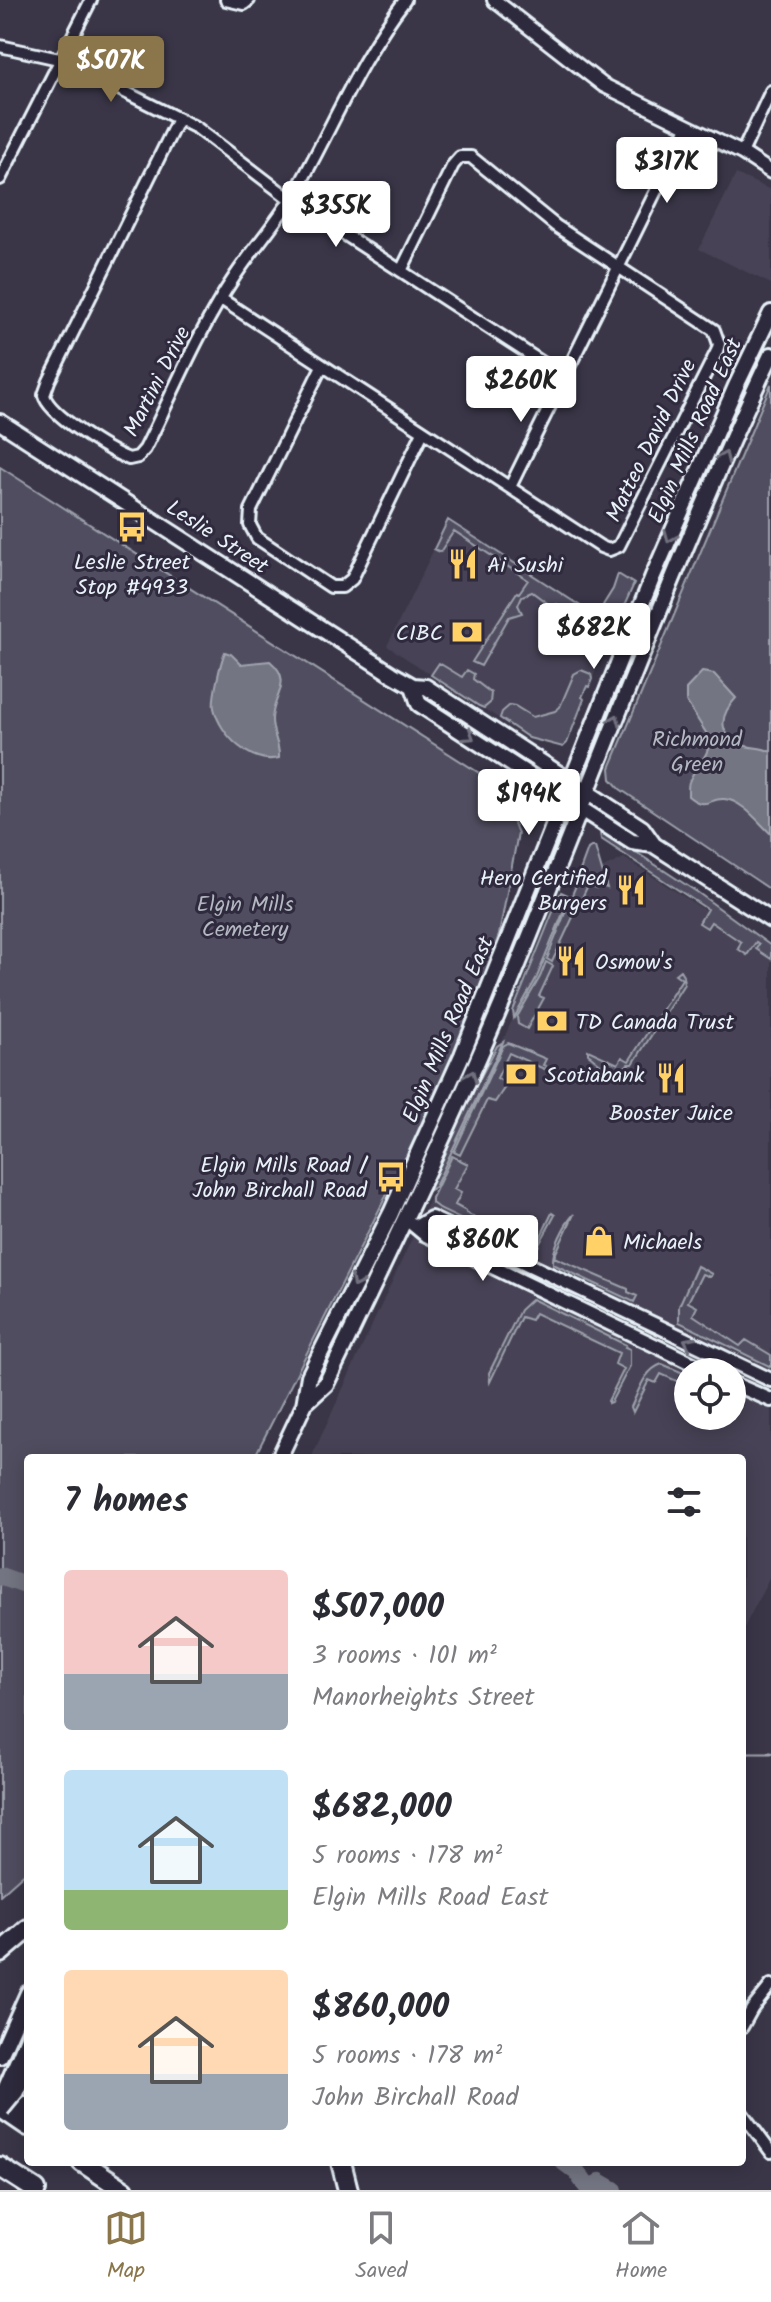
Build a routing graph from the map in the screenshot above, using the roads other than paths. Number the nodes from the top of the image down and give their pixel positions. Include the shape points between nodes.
1 (91, 0) edge
2 (226, 0) edge
3 (249, 0) edge
4 (405, 0) edge
5 (494, 0) edge
6 (0, 46) edge
7 (59, 59) junction
8 (771, 91) edge
9 (767, 108) edge
10 (178, 119) junction
11 (687, 128) junction
12 (748, 156) junction
13 (771, 161) edge
14 (771, 172) edge
15 (0, 179) edge
16 (290, 199) junction
17 (618, 268) junction
18 (401, 271) junction
19 (221, 299) junction
20 (771, 313) edge
21 (771, 355) edge
22 (322, 366) junction
23 (563, 376) junction
24 (0, 422) edge
25 (423, 432) junction
26 (510, 487) junction
27 (413, 686) junction
28 (571, 780) junction
29 (588, 792) junction
30 (563, 798) junction
31 (580, 810) junction
32 (654, 845) junction
33 (771, 920) edge
34 (404, 1220) junction
35 (681, 1358) edge
36 (771, 1380) edge
37 (746, 1389) edge
38 (771, 1400) edge
39 (281, 1454) edge
40 (24, 1932) edge
41 (0, 1953) edge
42 (771, 1985) edge
43 (24, 2002) edge
44 (746, 2020) edge
45 (3, 2050) edge
46 (24, 2054) edge
47 (24, 2057) edge
48 (0, 2094) edge
49 (0, 2101) edge
50 (24, 2107) edge
51 (0, 2108) edge
52 (746, 2118) edge
53 (24, 2123) edge
54 (771, 2152) edge
55 (88, 2166) edge
56 (342, 2166) edge
57 (0, 2167) edge
58 (36, 2190) edge
59 (124, 2190) edge
60 (348, 2190) edge

1 - 7 street
2 - 3 street
4 - 16 street, Martini Drive via 360,67
5 - 11 street via 603,85
6 - 7 street
7 - 10 street
7 - 15 street
8 - 9 street
9 - 12 street
10 - 16 street
10 - 19 street, Martini Drive via 49,381 46,403 72,425 126,458 136,458
11 - 12 street
11 - 17 street
12 - 13 street
12 - 14 street
16 - 18 street
16 - 19 street, Martini Drive
17 - 18 street via 556,226 475,158 464,156 453,165
17 - 23 street
17 - 26 street, Matteo David Drive via 710,327 716,333 717,351 623,541 614,549 601,547
18 - 23 street
19 - 22 street, Matteo David Drive
20 -> 28 main road, Elgin Mills Road East via 694,480
29 -> 21 main road, Elgin Mills Road East via 676,566
22 - 25 street, Matteo David Drive
22 - 25 street via 251,510 250,525 257,538 331,587 352,579
23 - 26 street
24 - 27 main road, Leslie Street
25 - 26 street, Matteo David Drive
27 - 28 main road, Leslie Street via 426,687
27 -> 30 main road, Leslie Street via 419,704
28 - 29 main road, Leslie Street
28 - 30 main road, Elgin Mills Road East
29 - 31 main road, Elgin Mills Road East
29 - 32 main road, Leslie Street via 642,828
30 - 31 main road, Leslie Street
30 - 34 main road, Elgin Mills Road East
31 - 32 main road, Leslie Street via 632,842
34 -> 31 main road, Elgin Mills Road East via 440,1148
32 - 33 main road, Leslie Street
34 - 35 street
36 -> 34 street via 431,1218
34 - 39 main road, Elgin Mills Road East via 309,1376 304,1405
37 - 38 street
40 - 41 highway
42 - 44 street
43 - 45 main road
46 - 49 main road, bridge
47 - 51 highway, bridge via 14,2091
48 - 50 highway
51 - 53 highway
52 - 54 street
55 - 59 highway
56 - 60 highway
57 - 58 highway

